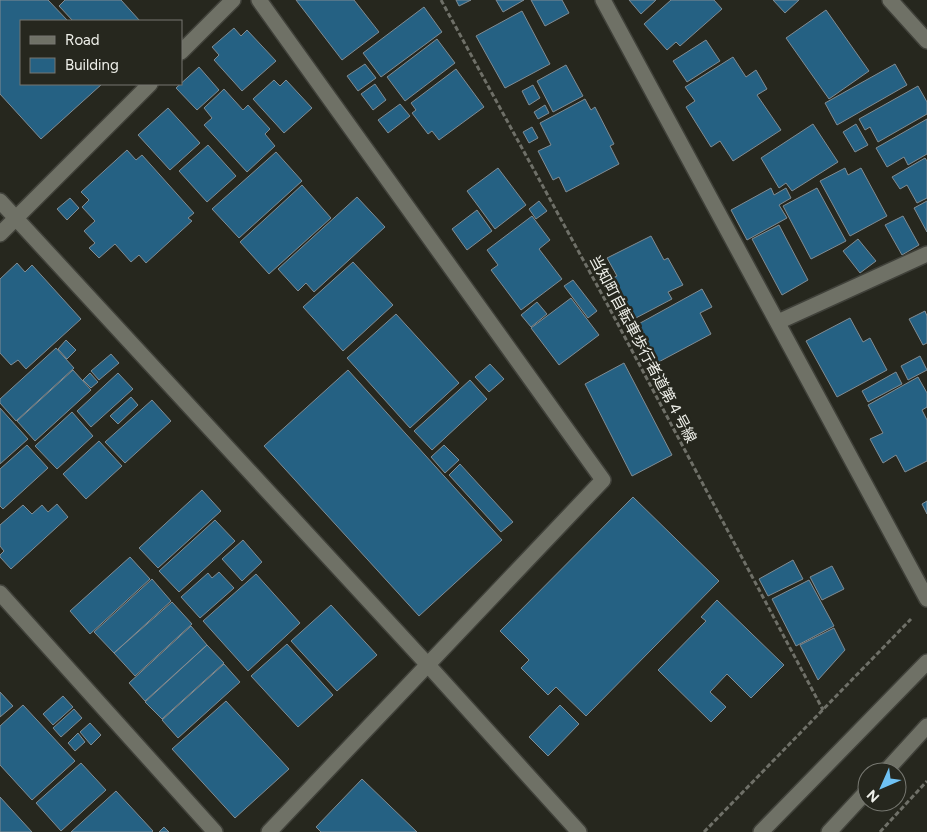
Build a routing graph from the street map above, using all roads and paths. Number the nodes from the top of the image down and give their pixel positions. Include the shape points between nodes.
1 (233, 0) edge
2 (259, 0) edge
3 (440, 0) edge
4 (603, 0) edge
5 (890, 0) edge
6 (927, 41) edge
7 (182, 51) edge
8 (149, 85) edge
9 (0, 201) edge
10 (16, 218) junction
11 (0, 234) edge
12 (927, 254) edge
13 (778, 322) junction
14 (0, 593) edge
15 (927, 599) edge
16 (915, 614) dead end
17 (927, 662) edge
18 (428, 664) junction
19 (823, 710) junction
20 (927, 726) edge
21 (894, 762) edge
22 (927, 781) edge
23 (857, 802) edge
24 (215, 832) edge
25 (269, 832) edge
26 (579, 832) edge
27 (704, 832) edge
28 (761, 832) edge
29 (829, 832) edge
30 (880, 832) edge

1 - 7 street
2 - 18 street via 603,480
3 - 19 path, 当知町自転車歩行者道第４号線 via 604,298
4 - 13 street
5 - 6 street
8 - 10 street
9 - 10 street
10 - 11 street
10 - 18 street
12 - 13 street
13 - 15 street
14 - 24 street
16 - 19 path
17 - 28 street
18 - 25 street
18 - 26 street
19 - 27 path
20 - 21 street
22 - 30 path
23 - 29 street

